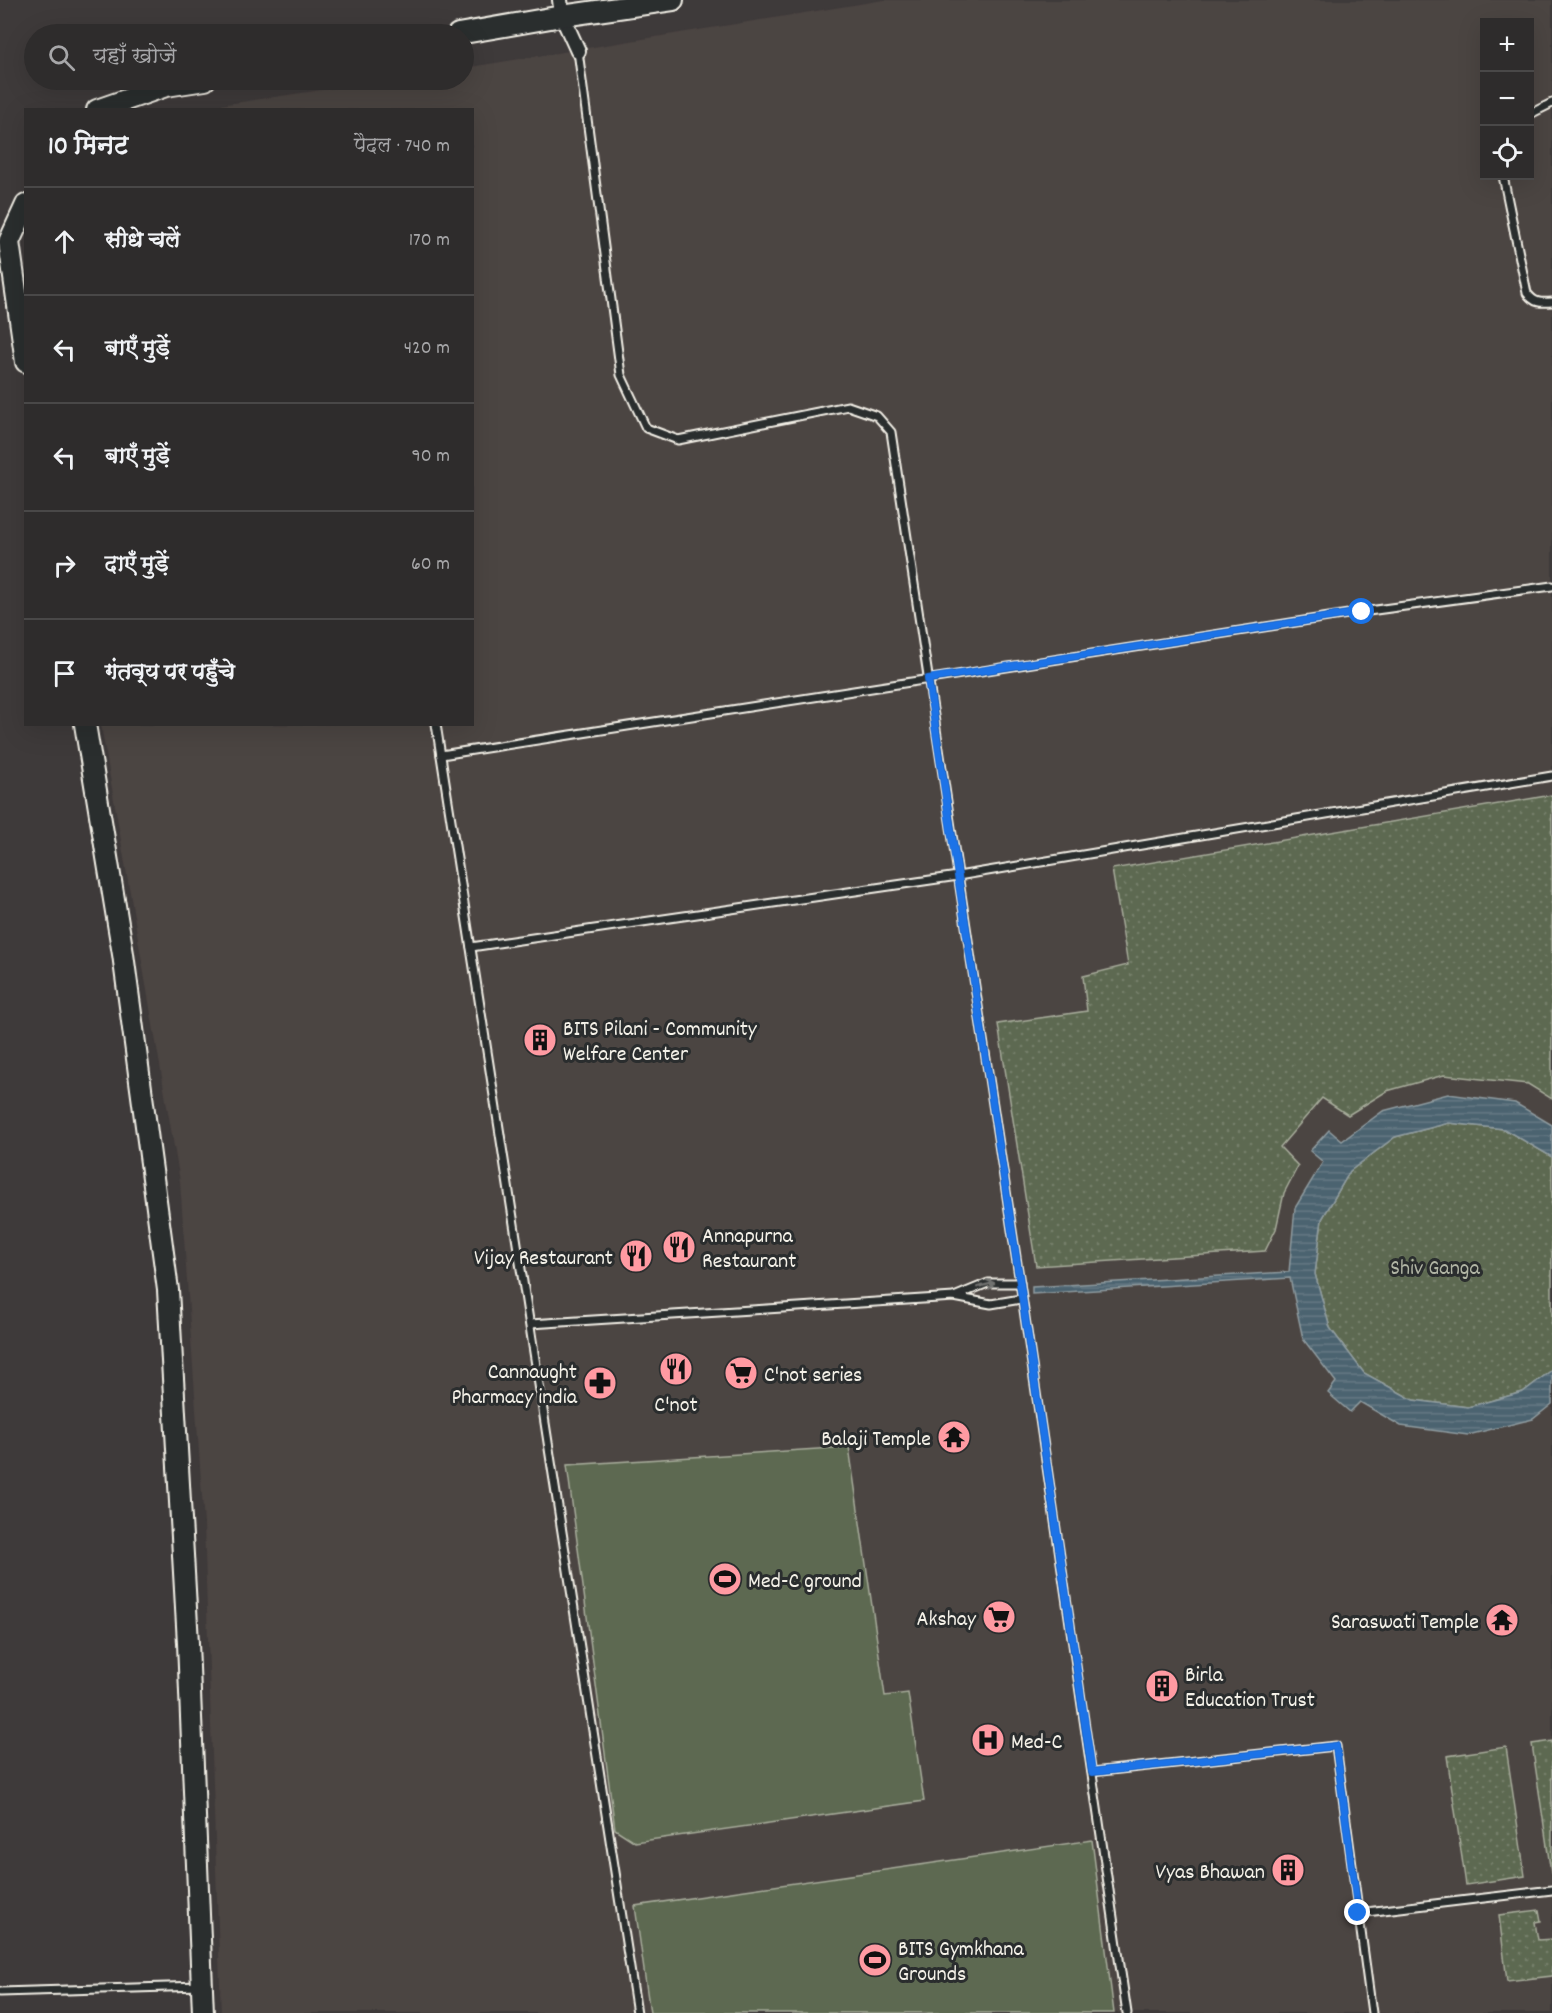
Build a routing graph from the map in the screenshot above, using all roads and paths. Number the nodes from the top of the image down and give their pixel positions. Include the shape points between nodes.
1 (673, 0) edge
2 (561, 8) edge
3 (474, 30) edge
4 (578, 51) joint
5 (154, 90) edge
6 (1552, 103) edge
7 (103, 108) edge
8 (1534, 112) edge
9 (1504, 180) edge
10 (24, 209) edge
11 (1552, 302) edge
12 (24, 351) edge
13 (1552, 586) edge
14 (928, 679) junction
15 (85, 726) edge
16 (436, 726) edge
17 (441, 755) junction
18 (1552, 776) edge
19 (958, 876) junction
20 (471, 947) junction
21 (1020, 1283) junction
22 (954, 1296) junction
23 (1021, 1299) junction
24 (530, 1324) junction
25 (1092, 1772) junction
26 (1552, 1890) edge
27 (1358, 1913) junction
28 (202, 1986) junction
29 (0, 1992) edge
30 (203, 2013) edge
31 (637, 2013) edge
32 (1127, 2013) edge
33 (1371, 2013) edge

1 - 2 street
2 - 3 street
2 - 4 street
4 - 14 lane via 621,375 646,428 678,440 848,406 877,416 891,432
5 - 7 street
6 - 8 lane
9 - 11 lane via 1527,293 1532,300
10 - 12 street via 9,242
13 - 14 lane
14 - 17 lane
14 - 19 lane
15 - 28 street via 123,954 168,1290
16 - 17 lane
17 - 20 lane
18 - 19 lane
19 - 20 lane
19 - 21 lane
20 - 24 lane
22 -> 21 lane via 988,1283
21 - 23 lane
22 - 23 lane via 991,1304
22 - 24 lane
23 - 25 lane
24 - 31 lane
25 - 27 lane via 1336,1746
25 - 32 lane
26 - 27 lane
27 - 33 lane
28 - 29 lane
28 - 30 street

